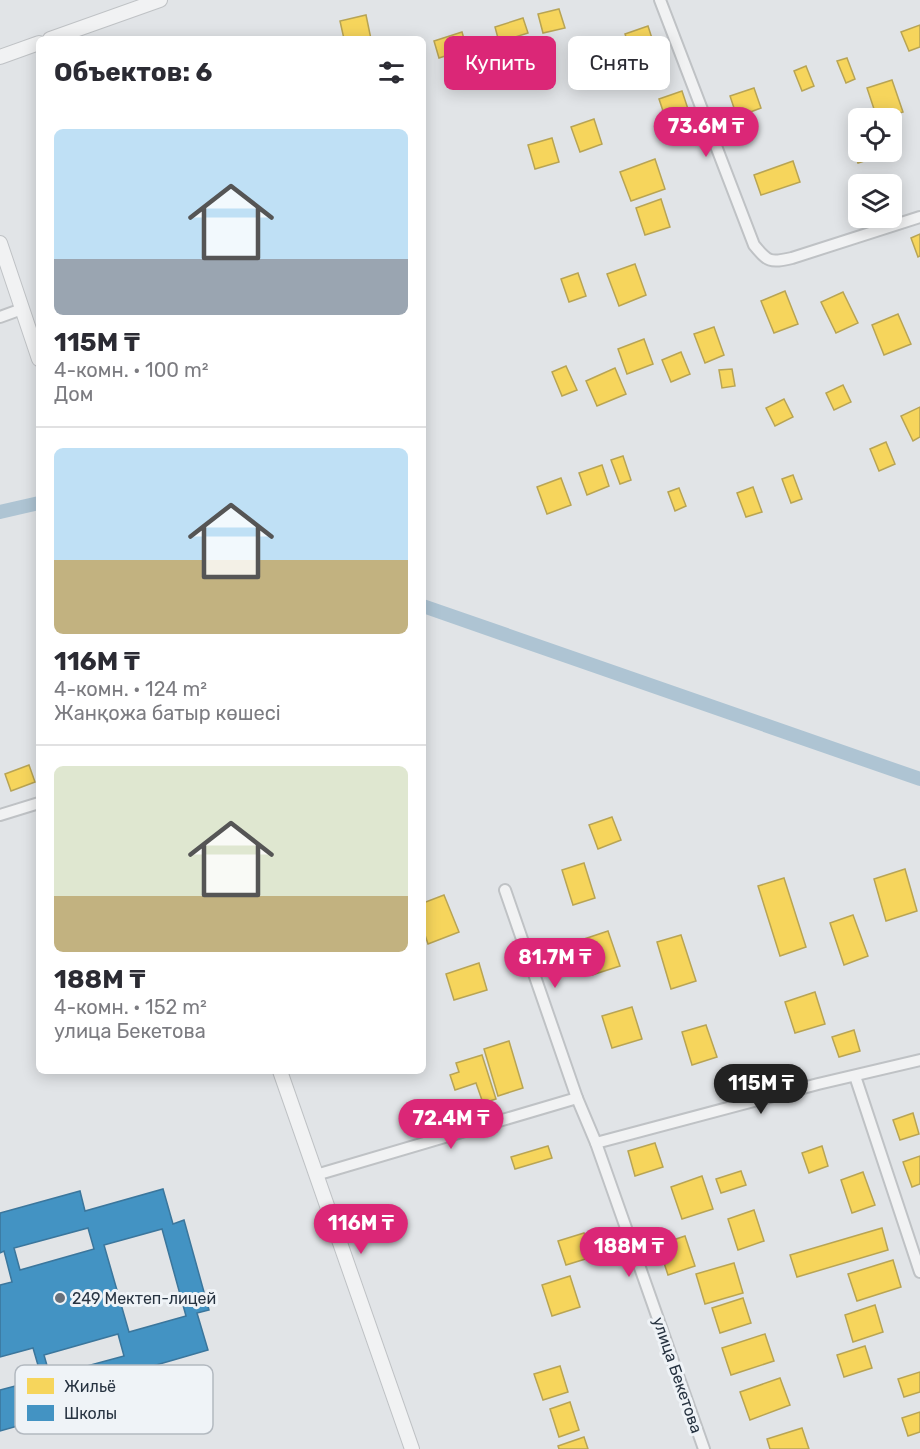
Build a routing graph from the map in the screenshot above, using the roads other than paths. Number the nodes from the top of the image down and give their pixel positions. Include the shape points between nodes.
1 (160, 0) edge
2 (660, 0) edge
3 (58, 36) edge
4 (36, 44) edge
5 (0, 57) edge
6 (920, 217) edge
7 (0, 243) edge
8 (22, 309) junction
9 (0, 317) edge
10 (36, 350) edge
11 (36, 804) edge
12 (0, 815) edge
13 (505, 890) dead end
14 (920, 1060) edge
15 (281, 1074) edge
16 (855, 1076) junction
17 (577, 1098) junction
18 (596, 1143) junction
19 (316, 1175) junction
20 (920, 1272) edge
21 (411, 1449) edge
22 (704, 1449) edge

1 - 3 street
2 - 6 street via 754,245 766,259 775,262 792,258
4 - 5 street
7 - 8 street
8 - 9 street
8 - 10 street
11 - 12 street
13 - 17 street, улица Бекетова
14 - 16 street
15 - 19 street
16 - 18 street
16 - 20 street
17 - 18 street, улица Бекетова
17 - 19 street
18 - 22 street, улица Бекетова
19 - 21 street

